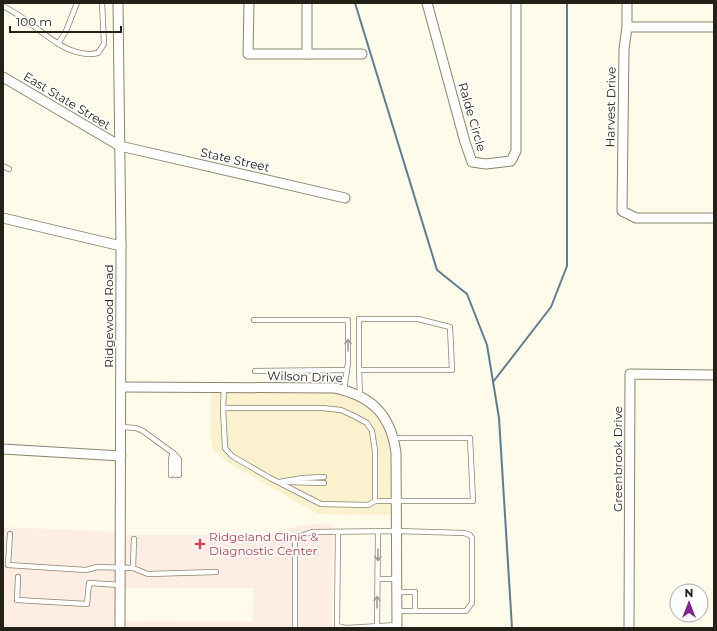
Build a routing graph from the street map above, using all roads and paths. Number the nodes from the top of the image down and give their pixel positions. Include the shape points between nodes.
1 (77, 3) edge
2 (102, 3) edge
3 (118, 3) edge
4 (249, 3) edge
5 (307, 3) edge
6 (428, 3) edge
7 (516, 3) edge
8 (627, 3) edge
9 (3, 6) edge
10 (627, 27) junction
11 (714, 27) edge
12 (58, 44) junction
13 (307, 54) junction
14 (362, 54) dead end
15 (4, 79) edge
16 (120, 146) junction
17 (3, 166) edge
18 (10, 169) dead end
19 (345, 198) dead end
20 (3, 218) edge
21 (714, 218) edge
22 (121, 246) junction
23 (254, 320) dead end
24 (347, 370) junction
25 (359, 370) junction
26 (254, 371) dead end
27 (714, 375) edge
28 (121, 387) junction
29 (224, 387) junction
30 (344, 390) junction
31 (360, 396) junction
32 (224, 408) junction
33 (121, 427) junction
34 (394, 438) junction
35 (3, 449) edge
36 (173, 452) junction
37 (121, 456) junction
38 (324, 480) dead end
39 (279, 482) junction
40 (375, 501) junction
41 (397, 501) junction
42 (397, 531) junction
43 (338, 532) junction
44 (378, 532) junction
45 (10, 534) dead end
46 (134, 539) dead end
47 (120, 568) junction
48 (133, 568) junction
49 (216, 572) dead end
50 (18, 577) dead end
51 (378, 579) junction
52 (397, 579) junction
53 (120, 585) junction
54 (397, 592) junction
55 (397, 611) junction
56 (415, 611) junction
57 (377, 626) junction
58 (397, 627) edge
59 (120, 628) edge
60 (295, 628) edge
61 (629, 628) edge

1 - 12 lane via 66,32
2 - 12 lane via 104,44 98,53 81,53
3 - 16 street, Ridgewood Road
4 - 13 street via 248,54
5 - 13 street
6 - 7 street, Ralde Circle via 472,162 486,164 511,161 516,151
8 - 10 street, Harvest Drive
9 - 12 lane
10 - 11 street
10 - 21 street, Harvest Drive via 624,49 622,211 636,218
13 - 14 street
15 - 16 street, East State Street
16 - 19 street, State Street
16 - 22 street, Ridgewood Road
17 - 18 lane
20 - 22 street
22 - 28 street, Ridgewood Road
24 -> 23 lane via 348,320
24 - 26 lane
24 - 30 lane
25 - 25 lane via 452,370 450,326 418,319 359,319
25 - 31 lane
27 - 61 street, Greenbrook Drive via 630,374
28 - 29 street, Wilson Drive
28 - 33 street, Ridgewood Road
29 - 30 street, Wilson Drive
29 - 32 lane
30 - 31 street, Wilson Drive
31 - 34 street, Wilson Drive via 378,409 387,421
32 - 39 lane via 225,448 232,456
32 - 40 lane via 322,408 341,410 367,423 372,431 375,451
33 - 36 lane via 136,428
33 - 37 street, Ridgewood Road
34 - 41 street, Wilson Drive
34 - 41 lane via 470,438 473,488 473,501
35 - 37 street
36 - 36 lane via 179,459 175,475 171,459
37 - 47 street, Ridgewood Road
38 - 39 lane
39 - 40 lane via 320,504 368,505
40 - 41 lane
41 - 42 street, Wilson Drive
42 - 44 lane
42 - 52 street, Wilson Drive
42 - 56 lane via 464,533 472,538 472,603 466,611
43 - 44 lane
43 - 57 lane via 337,626
43 - 60 lane via 312,532 295,538
44 -> 51 lane
45 - 47 lane via 8,565 86,570 97,567
46 - 48 lane
47 - 48 lane
47 - 53 street, Ridgewood Road
48 - 49 lane via 148,574
50 - 53 lane via 17,600 87,604 88,583
51 - 52 lane
57 -> 51 lane
52 - 54 street, Wilson Drive
53 - 59 street, Ridgewood Road
54 - 55 street, Wilson Drive
54 - 56 lane via 415,592
55 - 56 lane
55 - 58 street, Wilson Drive
57 - 58 lane

